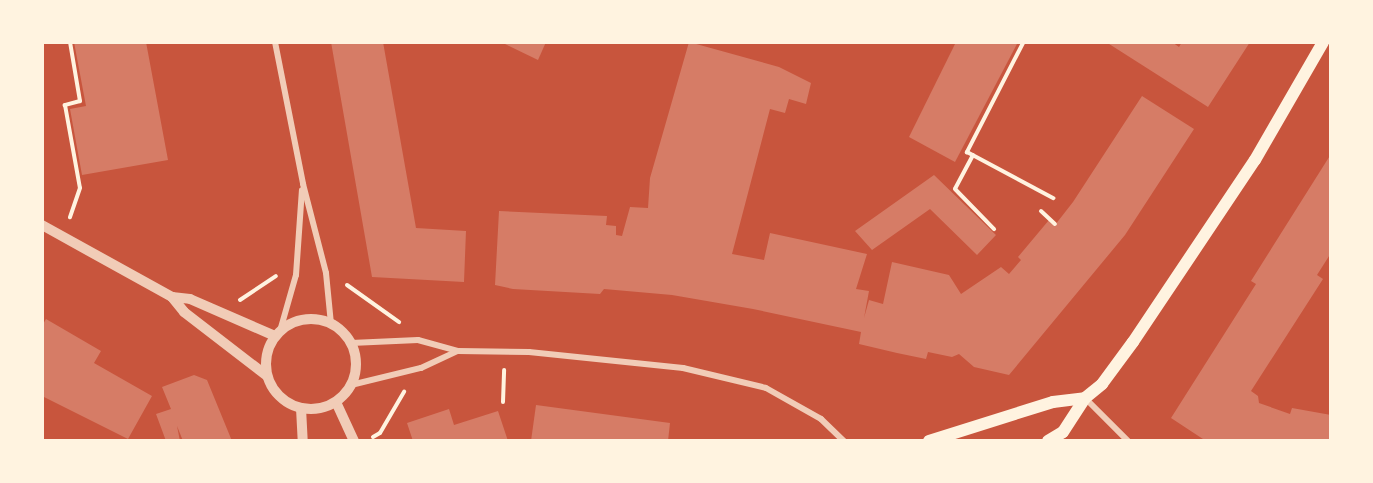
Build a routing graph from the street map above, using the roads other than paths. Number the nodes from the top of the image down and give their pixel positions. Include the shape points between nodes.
1 (275, 42) edge
2 (1323, 42) edge
3 (303, 184) junction
4 (42, 225) edge
5 (171, 297) junction
6 (331, 324) junction
7 (278, 333) junction
8 (351, 343) junction
9 (458, 351) junction
10 (267, 376) junction
11 (351, 385) junction
12 (1085, 398) junction
13 (336, 402) junction
14 (301, 408) junction
15 (303, 441) edge
16 (354, 441) edge
17 (844, 441) edge
18 (929, 441) edge
19 (1048, 441) edge
20 (1128, 441) edge

1 - 3 street
2 - 12 main road via 1255,160 1179,274 1117,366
3 - 6 street via 326,273
3 - 7 street via 296,275
4 - 5 street
5 - 7 street via 190,299
5 - 10 street via 184,312
6 - 7 street via 305,319
6 - 8 street
7 - 10 street via 266,362
8 - 9 street via 418,340
8 - 11 street via 356,364
9 - 11 street via 421,368
9 - 17 street via 636,360 731,378 794,401
10 - 14 street via 279,397
11 - 13 street
12 - 18 main road via 1053,402
12 - 19 main road via 1063,432
12 - 20 street
13 - 14 street via 319,408
13 - 16 street
14 - 15 street

